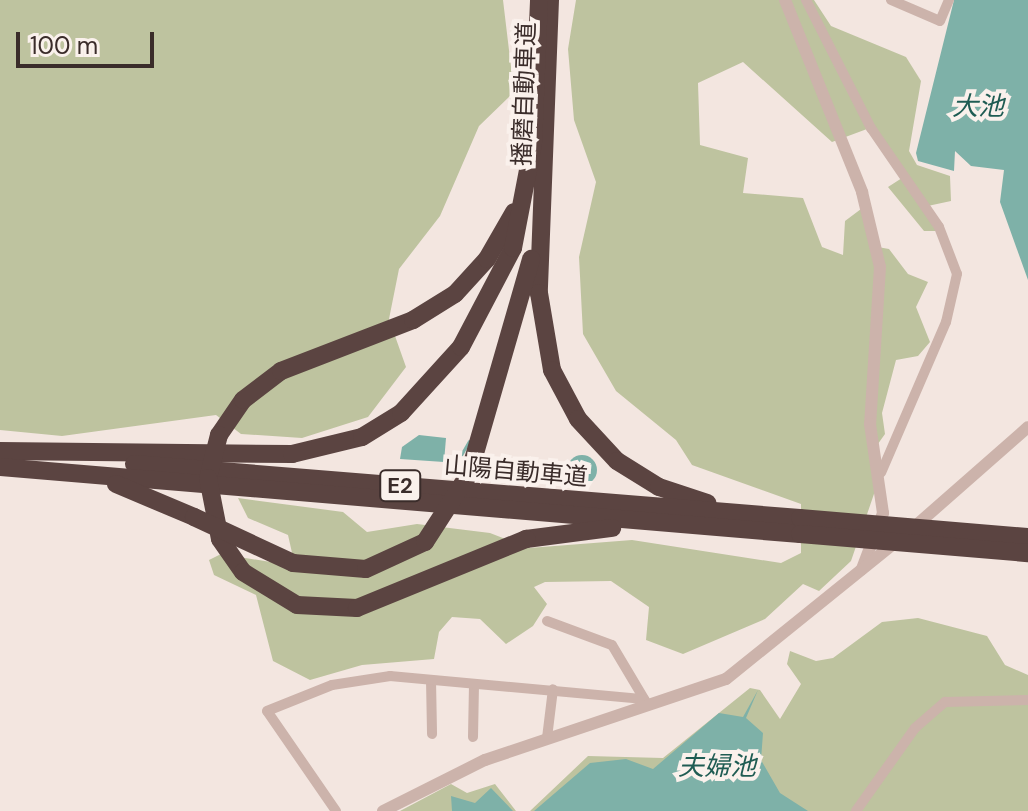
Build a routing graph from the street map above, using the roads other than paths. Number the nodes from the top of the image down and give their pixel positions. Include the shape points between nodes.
1 (539, 0) edge
2 (550, 0) edge
3 (785, 0) edge
4 (806, 0) edge
5 (891, 0) edge
6 (949, 0) edge
7 (533, 144) junction
8 (544, 189) junction
9 (1028, 427) edge
10 (0, 451) edge
11 (0, 467) edge
12 (881, 473) junction
13 (94, 475) junction
14 (771, 517) junction
15 (800, 526) junction
16 (731, 528) junction
17 (1028, 537) edge
18 (1028, 553) edge
19 (862, 569) junction
20 (547, 621) dead end
21 (431, 680) junction
22 (474, 687) junction
23 (553, 689) junction
24 (1028, 700) edge
25 (647, 703) junction
26 (432, 734) dead end
27 (473, 737) dead end
28 (547, 738) junction
29 (336, 811) edge
30 (383, 811) edge
31 (856, 811) edge

1 - 7 highway, 播磨自動車道
2 - 8 highway, 播磨自動車道
3 - 12 street via 876,237 880,345 870,424
4 - 12 street via 871,128 939,227 957,274 946,322
5 - 6 street via 940,21
7 - 10 highway via 521,221 492,297 443,370 381,428 292,454
7 - 16 highway, bridge via 502,237 455,294 413,320 281,371 243,400 219,435 208,478 220,539 243,572 297,605 357,608 526,539 606,528
8 - 13 highway, bridge via 517,324 469,474 425,542 357,570 293,563
8 - 14 highway via 541,317 552,370 578,419 617,461 659,487
9 - 19 street
10 - 14 highway, 山陽自動車道 / E2
11 - 13 highway, 山陽自動車道 / E2
12 - 19 street via 883,513
13 - 16 highway, 山陽自動車道 / E2
14 - 15 highway, 山陽自動車道 / E2
15 - 16 highway, 山陽自動車道 / E2
15 - 17 highway, 山陽自動車道 / E2, bridge
15 - 18 highway, 山陽自動車道 / E2, bridge
19 - 25 street via 736,673
20 - 25 street via 609,643
21 - 22 street
21 - 26 street
21 - 29 street via 357,680 267,711
22 - 23 street
22 - 27 street
23 - 25 street
23 - 28 street
24 - 31 street via 945,702 915,728
25 - 28 street
28 - 30 street

